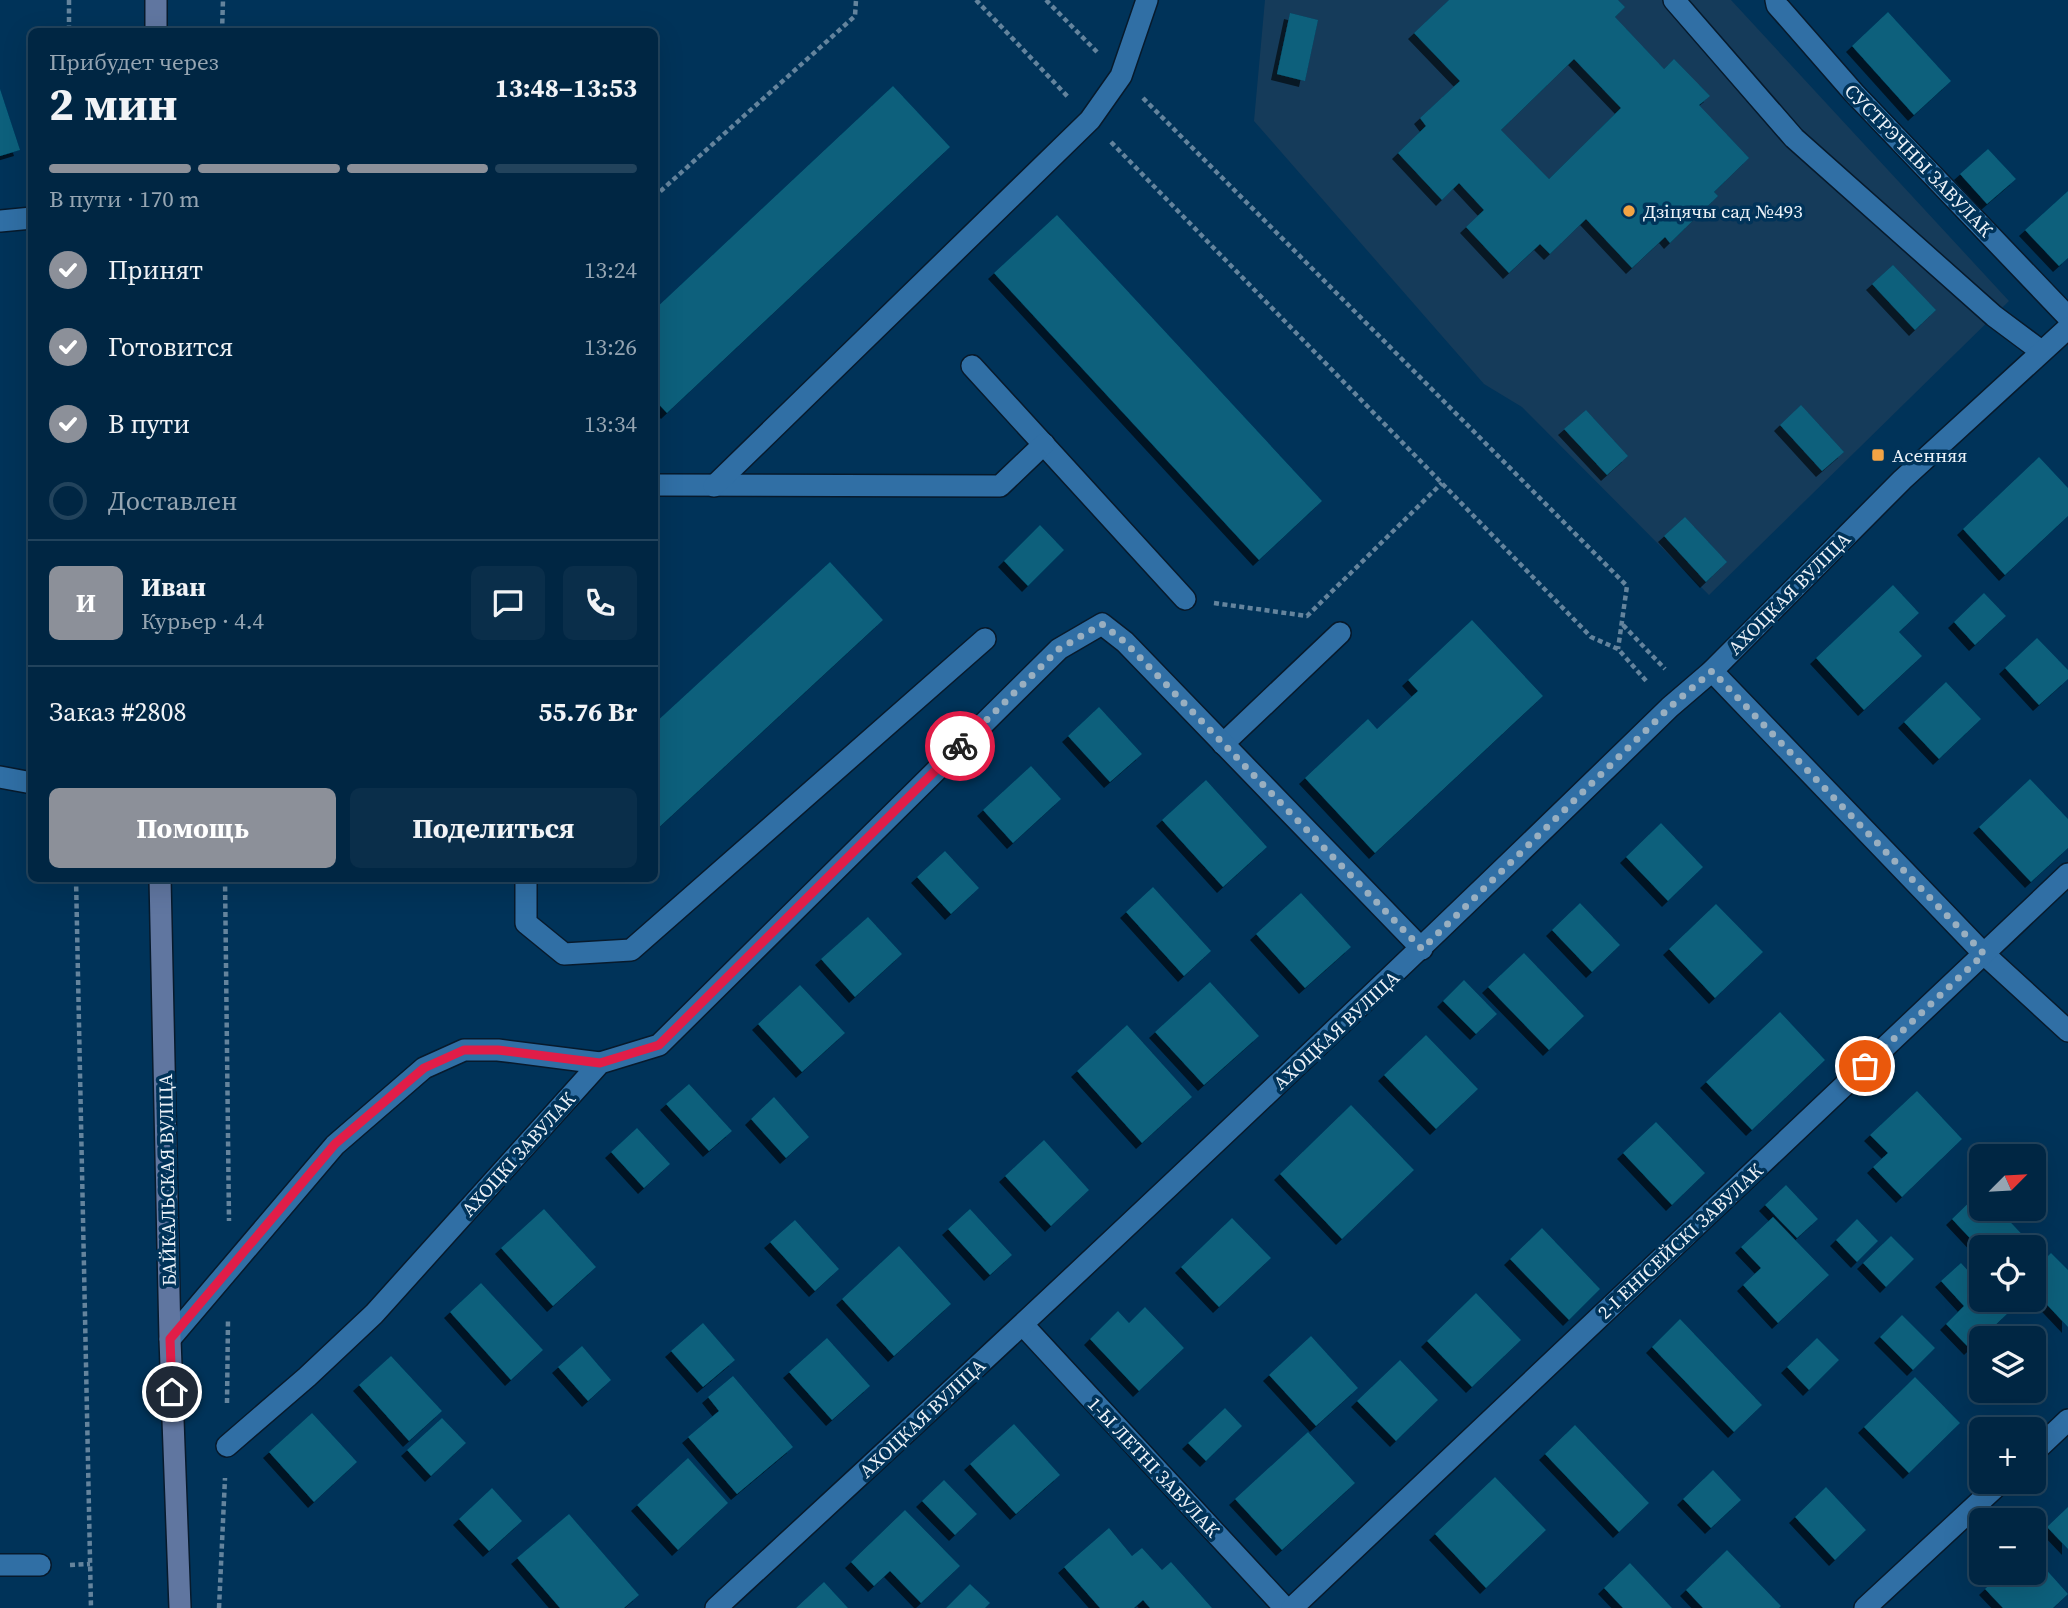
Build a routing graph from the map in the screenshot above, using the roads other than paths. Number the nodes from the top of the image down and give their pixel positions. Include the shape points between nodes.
1 (156, 0) edge
2 (1147, 0) edge
3 (1674, 0) edge
4 (1776, 0) edge
5 (156, 28) edge
6 (28, 218) edge
7 (0, 221) edge
8 (2068, 317) edge
9 (2068, 328) edge
10 (2041, 351) junction
11 (972, 366) dead end
12 (1044, 444) junction
13 (658, 485) edge
14 (714, 486) junction
15 (1185, 599) road end
16 (1340, 633) dead end
17 (985, 639) dead end
18 (1712, 671) junction
19 (1223, 744) junction
20 (0, 777) edge
21 (28, 782) edge
22 (2068, 874) edge
23 (160, 882) edge
24 (526, 882) edge
25 (1422, 949) junction
26 (1984, 954) junction
27 (2068, 1031) edge
28 (600, 1063) junction
29 (1023, 1325) junction
30 (170, 1339) junction
31 (2068, 1420) edge
32 (2046, 1441) edge
33 (227, 1446) dead end
34 (1987, 1494) edge
35 (0, 1565) edge
36 (40, 1565) dead end
37 (180, 1608) edge
38 (716, 1608) edge
39 (1285, 1608) edge
40 (1292, 1608) edge
41 (1865, 1608) edge

1 - 5 main road
2 - 14 street via 1121,76 1090,120
3 - 10 street via 1794,138 1994,316
4 - 8 street, СУСТРЭЧНЫ ЗАВУЛАК via 1854,93
6 - 7 street
9 - 10 street, АХОЦКАЯ ВУЛІЦА
10 - 18 street, АХОЦКАЯ ВУЛІЦА via 1902,480
11 - 12 street
12 - 14 street via 1000,486
12 - 15 street
13 - 14 street
16 - 19 street
17 - 24 street via 631,950 564,954 526,923
18 - 25 street, АХОЦКАЯ ВУЛІЦА
18 - 26 street
19 - 25 street
19 - 28 street via 1102,624 1059,649 659,1045
20 - 21 street
22 - 26 street, 2-І ЕНІСЕЙСКІ ЗАВУЛАК
23 - 30 main road, БАЙКАЛЬСКАЯ ВУЛІЦА
25 - 29 street, АХОЦКАЯ ВУЛІЦА
26 - 27 street
26 - 40 street, 2-І ЕНІСЕЙСКІ ЗАВУЛАК
28 - 30 street via 464,1050 424,1068 335,1144
28 - 33 street, АХОЦКІ ЗАВУЛАК via 374,1314
29 - 38 street, АХОЦКАЯ ВУЛІЦА
29 - 39 street, 1-Ы ЛЕТНІ ЗАВУЛАК
30 - 37 main road, БАЙКАЛЬСКАЯ ВУЛІЦА
31 - 32 street
34 - 41 street
35 - 36 street

